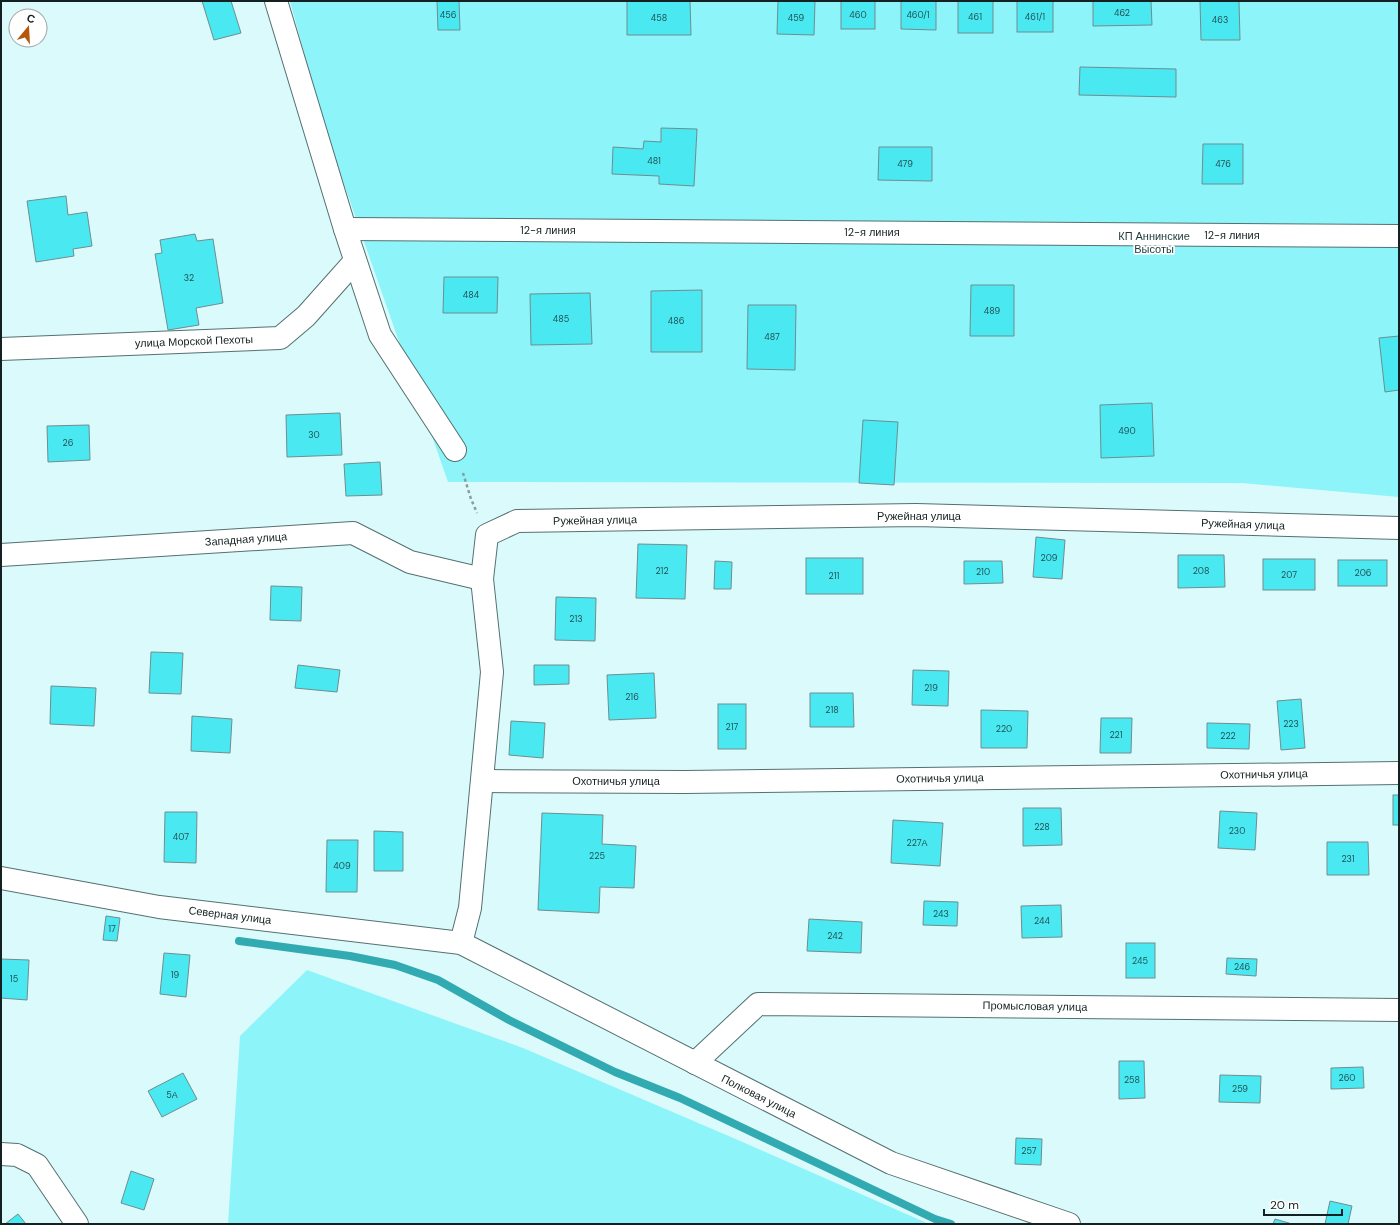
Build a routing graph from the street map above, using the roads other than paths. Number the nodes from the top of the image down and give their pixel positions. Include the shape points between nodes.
1 (276, 1) edge
2 (345, 229) junction
3 (1399, 236) edge
4 (355, 261) junction
5 (1, 349) edge
6 (455, 450) road end
7 (1399, 528) edge
8 (1, 555) edge
9 (482, 579) junction
10 (1399, 773) edge
11 (482, 781) junction
12 (1, 878) edge
13 (461, 943) junction
14 (1399, 1010) edge
15 (695, 1063) junction
16 (1, 1154) edge
17 (77, 1224) edge
18 (1069, 1224) edge

1 - 2 street
2 - 3 street, 12-я линия
2 - 4 street
4 - 5 street, улица Морской Пехоты via 306,316 280,338
4 - 6 street via 380,334
7 - 9 street, Ружейная улица via 916,515 517,521 487,535
8 - 9 street, Западная улица via 353,533 410,562
9 - 11 street via 492,672
10 - 11 street, Охотничья улица via 685,782
11 - 13 street via 470,908
12 - 13 street, Северная улица via 159,907
13 - 15 street, Полковая улица
14 - 15 street, Промысловая улица via 758,1004
15 - 18 street, Полковая улица via 891,1163
16 - 17 street via 17,1155 37,1165

